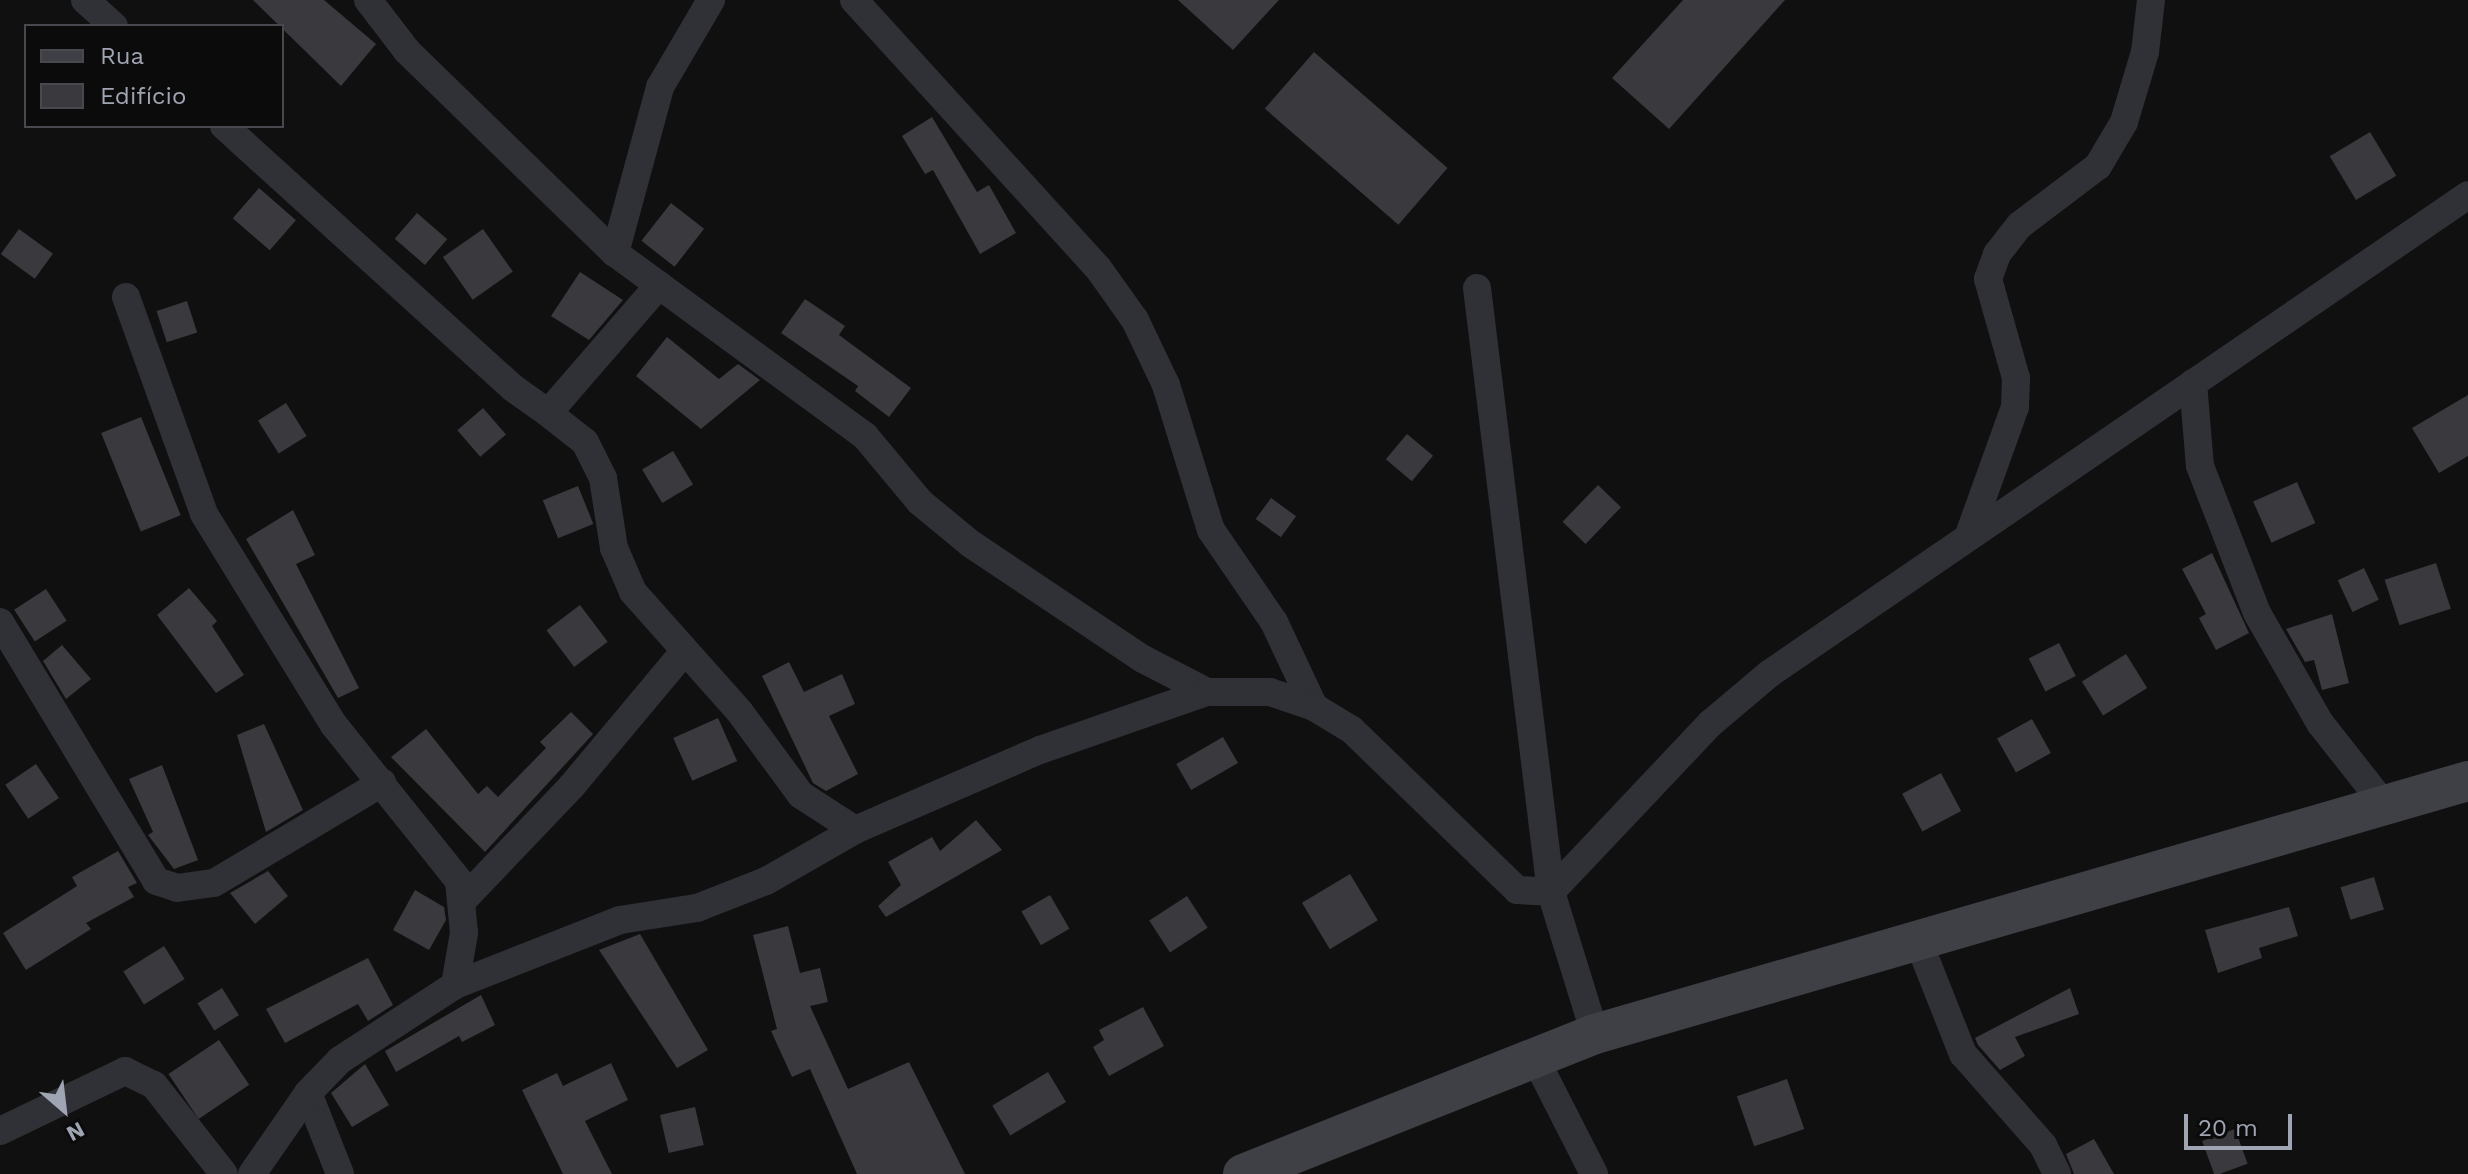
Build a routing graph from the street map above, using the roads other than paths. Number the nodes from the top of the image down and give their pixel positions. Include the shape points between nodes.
1 (85, 0) edge
2 (368, 0) edge
3 (711, 0) edge
4 (854, 0) edge
5 (2151, 0) edge
6 (112, 24) edge
7 (226, 128) edge
8 (2468, 195) edge
9 (615, 253) junction
10 (659, 285) junction
11 (1477, 288) dead end
12 (126, 297) dead end
13 (2193, 383) junction
14 (548, 413) junction
15 (1970, 532) junction
16 (0, 622) edge
17 (684, 652) junction
18 (1207, 692) junction
19 (1314, 707) junction
20 (382, 783) junction
21 (2466, 787) edge
22 (2386, 807) junction
23 (855, 830) junction
24 (1551, 892) junction
25 (464, 899) junction
26 (1917, 938) junction
27 (455, 985) junction
28 (1595, 1034) junction
29 (1535, 1058) junction
30 (308, 1093) junction
31 (0, 1131) edge
32 (224, 1174) edge
33 (252, 1174) edge
34 (340, 1174) edge
35 (1243, 1174) edge
36 (1594, 1174) edge
37 (2057, 1174) edge

1 - 6 street
2 - 9 street via 407,51
3 - 9 street via 660,87
4 - 19 street via 1098,268 1135,320 1166,385 1211,530 1274,622
5 - 15 street via 2145,52 2118,133 2098,166 2020,225 1992,266 1988,279 2016,378 2015,407
7 - 14 street via 490,369
8 - 13 street
9 - 10 street
10 - 14 street
10 - 18 street via 865,436 920,502 971,544 1143,659
11 - 24 street
12 - 20 street via 204,514 334,725
13 - 15 street
13 - 22 street via 2200,466 2257,613 2320,723
14 - 17 street via 585,442 603,478 614,548 633,592
15 - 24 street via 1734,703
16 - 20 street via 156,881 177,888 214,883
17 - 23 street via 739,711 801,795
17 - 25 street via 571,787
18 - 19 street via 1270,692
18 - 23 street via 1040,750
19 - 24 street via 1352,730 1517,890
20 - 25 street via 452,869
21 - 22 main road
22 - 26 main road
23 - 27 street via 766,881 697,908 620,920
24 - 28 street
25 - 27 street
26 - 28 main road
26 - 37 street via 1963,1054 2043,1145
27 - 30 street via 369,1037
28 - 29 main road
29 - 35 main road
29 - 36 street
30 - 33 street
30 - 34 street
31 - 32 street via 98,1078 125,1071 154,1085

